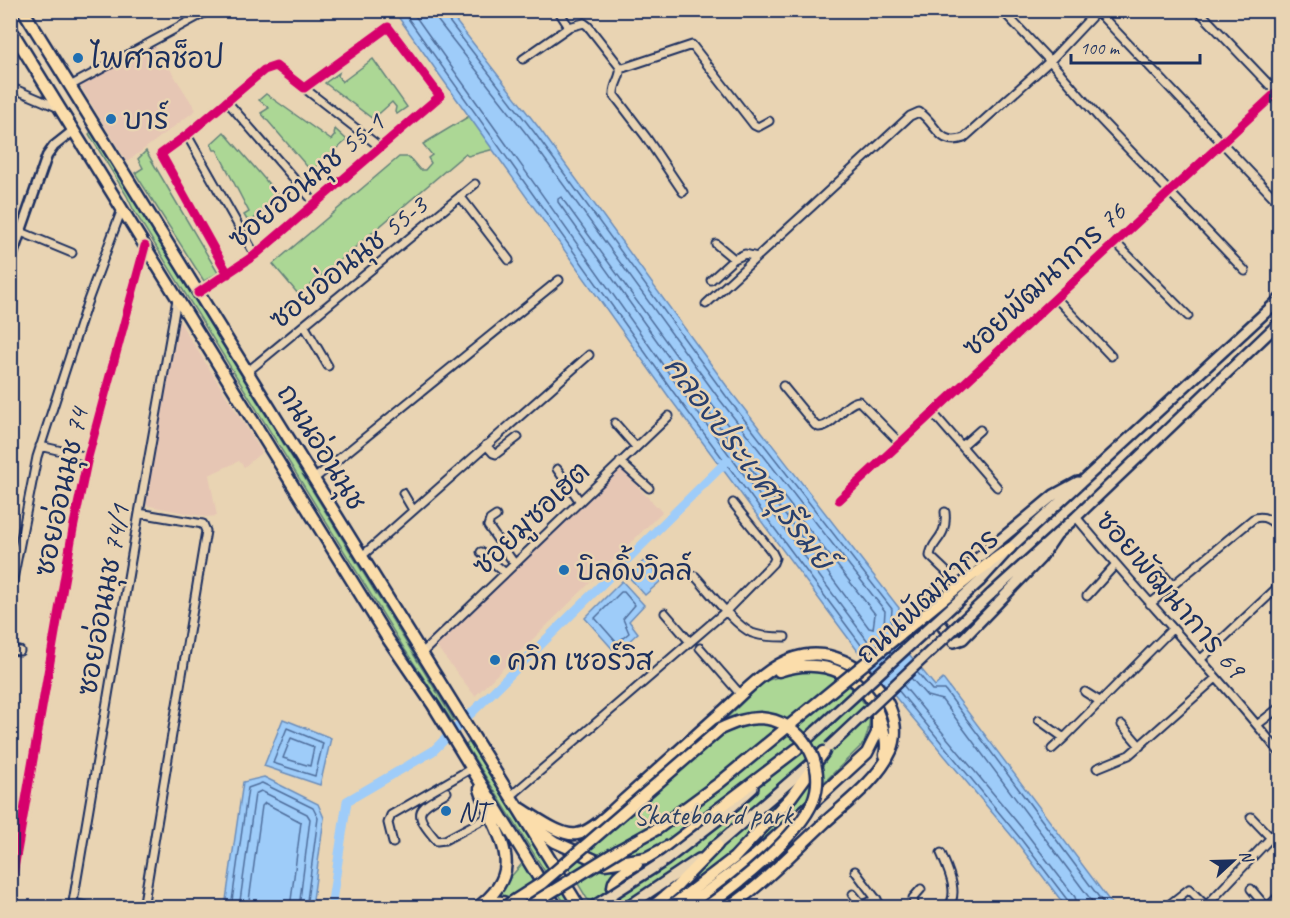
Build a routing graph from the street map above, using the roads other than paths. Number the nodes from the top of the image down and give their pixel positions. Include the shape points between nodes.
1 (23, 10) edge
2 (210, 10) edge
3 (558, 10) edge
4 (1002, 10) edge
5 (1198, 10) edge
6 (1211, 10) edge
7 (1097, 11) edge
8 (1204, 17) junction
9 (569, 27) junction
10 (10, 28) edge
11 (523, 59) dead end
12 (1050, 61) junction
13 (620, 69) junction
14 (70, 86) junction
15 (10, 87) edge
16 (304, 88) junction
17 (1278, 92) edge
18 (228, 100) junction
19 (59, 108) junction
20 (90, 120) junction
21 (769, 121) dead end
22 (73, 131) junction
23 (187, 135) junction
24 (1223, 143) junction
25 (380, 147) junction
26 (475, 184) dead end
27 (1170, 191) junction
28 (683, 192) dead end
29 (460, 196) junction
30 (315, 203) junction
31 (1280, 204) edge
32 (122, 209) junction
33 (21, 232) junction
34 (1116, 243) junction
35 (717, 244) dead end
36 (145, 246) junction
37 (72, 253) dead end
38 (255, 255) junction
39 (757, 257) junction
40 (734, 259) junction
41 (509, 260) dead end
42 (10, 262) edge
43 (1245, 271) dead end
44 (228, 274) junction
45 (559, 280) dead end
46 (711, 280) dead end
47 (198, 293) junction
48 (1056, 298) junction
49 (177, 299) junction
50 (1280, 299) edge
51 (706, 304) dead end
52 (1188, 316) dead end
53 (1280, 322) edge
54 (304, 325) junction
55 (590, 355) dead end
56 (1111, 356) dead end
57 (328, 366) dead end
58 (247, 372) junction
59 (783, 386) dead end
60 (933, 413) junction
61 (669, 416) dead end
62 (615, 423) dead end
63 (980, 430) dead end
64 (518, 437) dead end
65 (900, 444) junction
66 (486, 445) junction
67 (40, 446) junction
68 (962, 446) junction
69 (636, 447) junction
70 (88, 457) junction
71 (620, 462) junction
72 (557, 469) dead end
73 (1088, 478) junction
74 (314, 479) junction
75 (997, 487) dead end
76 (649, 488) dead end
77 (403, 493) dead end
78 (579, 500) junction
79 (839, 500) dead end
80 (733, 503) dead end
81 (413, 510) junction
82 (945, 512) dead end
83 (139, 513) junction
84 (496, 516) dead end
85 (1076, 517) junction
86 (1280, 529) edge
87 (1057, 534) junction
88 (1010, 548) joint
89 (481, 552) dead end
90 (362, 556) junction
91 (514, 563) junction
92 (1116, 564) junction
93 (1157, 567) dead end
94 (504, 572) junction
95 (695, 576) dead end
96 (953, 578) junction
97 (977, 578) junction
98 (1172, 585) junction
99 (1280, 585) edge
100 (10, 595) edge
101 (1087, 596) dead end
102 (1150, 604) junction
103 (726, 611) junction
104 (664, 614) dead end
105 (1172, 629) junction
106 (785, 637) dead end
107 (690, 642) junction
108 (700, 648) dead end
109 (10, 650) edge
110 (21, 651) dead end
111 (423, 652) junction
112 (1200, 660) junction
113 (765, 676) junction
114 (1216, 678) junction
115 (1085, 692) dead end
116 (741, 695) junction
117 (1101, 702) junction
118 (1280, 706) edge
119 (877, 709) junction
120 (1039, 720) dead end
121 (1122, 725) dead end
122 (1257, 725) junction
123 (1064, 738) junction
124 (1140, 746) junction
125 (797, 749) junction
126 (1052, 749) dead end
127 (826, 750) junction
128 (1280, 753) edge
129 (1097, 768) dead end
130 (473, 769) junction
131 (879, 771) junction
132 (447, 792) dead end
133 (511, 796) junction
134 (518, 806) junction
135 (490, 816) junction
136 (1251, 817) dead end
137 (529, 825) junction
138 (1280, 828) edge
139 (1270, 838) junction
140 (393, 843) dead end
141 (717, 845) junction
142 (942, 853) dead end
143 (646, 858) junction
144 (855, 871) dead end
145 (921, 889) dead end
146 (1251, 889) dead end
147 (10, 892) edge
148 (853, 894) dead end
149 (1280, 895) edge
150 (877, 899) junction
151 (73, 905) edge
152 (96, 908) edge
153 (143, 908) edge
154 (477, 908) edge
155 (482, 908) edge
156 (503, 908) edge
157 (515, 908) edge
158 (527, 908) edge
159 (557, 908) edge
160 (580, 908) edge
161 (591, 908) edge
162 (616, 908) edge
163 (626, 908) edge
164 (651, 908) edge
165 (669, 908) edge
166 (685, 908) edge
167 (705, 908) edge
168 (728, 908) edge
169 (884, 908) edge
170 (915, 908) edge
171 (947, 908) edge
172 (1165, 908) edge
173 (1267, 908) edge

1 - 14 main road, ถนนอ่อนนุช
2 - 14 street
3 - 9 street
4 - 12 street
5 - 8 street
6 - 8 street
7 - 12 street
7 - 24 street
8 - 17 street
9 - 11 street
9 - 13 street via 584,23 588,26
10 - 19 main road, ถนนอ่อนนุช
12 - 27 street
12 - 39 street via 964,138 951,140 942,136 919,112 910,116
13 - 21 street via 692,45 754,125 758,128
13 - 28 street via 614,94
14 - 20 main road, ถนนอ่อนนุช
15 - 19 street
16 - 18 street via 276,66 264,70
16 - 25 street
16 - 25 street, ซอยอ่อนนุช 55-1 via 388,27 440,96
17 - 24 street, ซอยพัฒนาการ 76
18 - 23 street
18 - 30 street
19 - 22 main road, ถนนอ่อนนุช
20 - 22 main road
20 - 47 main road, ถนนอ่อนนุช
22 - 32 main road, ถนนอ่อนนุช
22 - 33 street via 47,156
23 - 38 street
23 - 44 street via 161,154
24 - 27 street, ซอยพัฒนาการ 76
24 - 31 street
25 - 30 street, ซอยอ่อนนุช 55-1
26 - 29 street, ซอยอ่อนนุช 55-3
27 - 34 street, ซอยพัฒนาการ 76
27 - 43 street
29 - 41 street
29 - 54 street, ซอยอ่อนนุช 55-3
30 - 38 street, ซอยอ่อนนุช 55-1
32 - 36 main road, ถนนอ่อนนุช
32 - 67 street
33 - 37 street
33 - 42 street
34 - 48 street, ซอยพัฒนาการ 76
34 - 52 street
35 - 40 street
36 - 49 main road, ถนนอ่อนนุช
36 - 70 street, ซอยอ่อนนุช 74
38 - 44 street, ซอยอ่อนนุช 55-1
39 - 40 street via 746,254
39 - 51 street
40 - 46 street
44 - 47 street, ซอยอ่อนนุช 55-1
45 - 74 street
47 - 58 main road, ถนนอ่อนนุช
48 - 56 street
48 - 60 street, ซอยพัฒนาการ 76
49 - 83 street, ซอยอ่อนนุช 74/1
49 - 130 main road, ถนนอ่อนนุช
50 - 73 main road, ถนนพัฒนาการ
53 - 85 main road, ถนนพัฒนาการ
54 - 57 street
54 - 58 street, ซอยอ่อนนุช 55-3
55 - 66 street
58 - 74 main road, ถนนอ่อนนุช
59 - 65 street via 819,427 859,401
60 - 65 street, ซอยพัฒนาการ 76
60 - 68 street
61 - 69 street, ซอยมูซอเฮต
62 - 69 street
63 - 68 street
64 - 66 street via 496,454
65 - 79 street, ซอยพัฒนาการ 76
66 - 81 street
67 - 70 street
67 - 100 street
68 - 75 street
69 - 71 street, ซอยมูซอเฮต
70 - 147 street, ซอยอ่อนนุช 74
71 - 76 street
71 - 78 street, ซอยมูซอเฮต
72 - 78 street
73 - 88 main road, ถนนพัฒนาการ
73 - 96 main road via 1054,495
74 - 90 main road, ถนนอ่อนนุช
77 - 81 street
78 - 91 street, ซอยมูซอเฮต
80 - 103 street via 775,558
81 - 90 street
82 - 96 street via 945,529 930,556
83 - 151 street, ซอยอ่อนนุช 74/1
83 - 153 street via 203,524 206,531
84 - 91 street via 488,526
85 - 87 main road, ถนนพัฒนาการ
85 - 92 street, ซอยพัฒนาการ 69
86 - 98 street via 1258,516
87 - 96 main road via 1041,560 957,642 928,605 930,598
87 - 127 main road, ถนนพัฒนาการ, bridge
88 - 97 main road
89 - 94 street
90 - 111 main road, ถนนอ่อนนุช
91 - 94 street, ซอยมูซอเฮต
92 - 101 street
92 - 102 street, ซอยพัฒนาการ 69
93 - 98 street
94 - 111 street, ซอยมูซอเฮต
95 - 103 street
97 - 125 main road, ถนนพัฒนาการ, bridge
97 - 158 main road, bridge via 657,829
98 - 102 street
99 - 112 street
102 - 105 street, ซอยพัฒนาการ 69
103 - 106 street via 752,633
103 - 107 street
104 - 107 street
105 - 112 street, ซอยพัฒนาการ 69
105 - 117 street
107 - 133 street
108 - 116 street
109 - 110 street
111 - 133 main road, ถนนอ่อนนุช
112 - 114 street, ซอยพัฒนาการ 69
113 - 116 main road
113 - 119 main road via 800,664 830,668 859,685
113 - 131 main road via 785,661 806,654 825,654 849,663 867,676 879,688 894,728 894,741
114 - 122 street, ซอยพัฒนาการ 69
114 - 124 street
115 - 117 street
116 - 134 main road via 582,833 567,834
117 - 123 street
118 - 122 street
119 - 131 main road via 887,744
119 - 166 main road via 877,733 867,753 756,855
120 - 123 street
121 - 124 street
122 - 128 street, ซอยพัฒนาการ 69
123 - 126 street
124 - 129 street via 1129,755
125 - 143 main road via 671,844
125 - 161 main road, ถนนพัฒนาการ, bridge via 666,860
127 - 141 main road, ถนนพัฒนาการ
127 - 165 main road via 791,797 741,851
130 - 135 main road
130 - 140 street via 391,814 387,823
130 - 159 main road, ถนนอ่อนนุช
131 - 168 main road via 767,878
132 - 135 street via 420,810 437,841
133 - 134 main road, ถนนอ่อนนุช
134 - 137 main road, ถนนอ่อนนุช
135 - 154 main road via 506,851 506,862 501,881
136 - 139 street
137 - 143 main road via 555,842 604,864
137 - 160 main road, ถนนอ่อนนุช
138 - 139 street
139 - 172 street via 1205,906 1189,889
141 - 163 main road, ถนนพัฒนาการ
141 - 164 main road
142 - 171 street via 954,899
143 - 162 main road via 621,872 614,881
144 - 150 street
145 - 170 street via 913,898
146 - 173 street
148 - 150 street via 861,905
149 - 173 street
150 - 169 street
151 - 152 street
155 - 157 main road via 498,901
156 - 167 main road, bridge via 542,883 720,729 751,718 780,723 794,731 814,757 818,777 814,800 790,834 767,857

